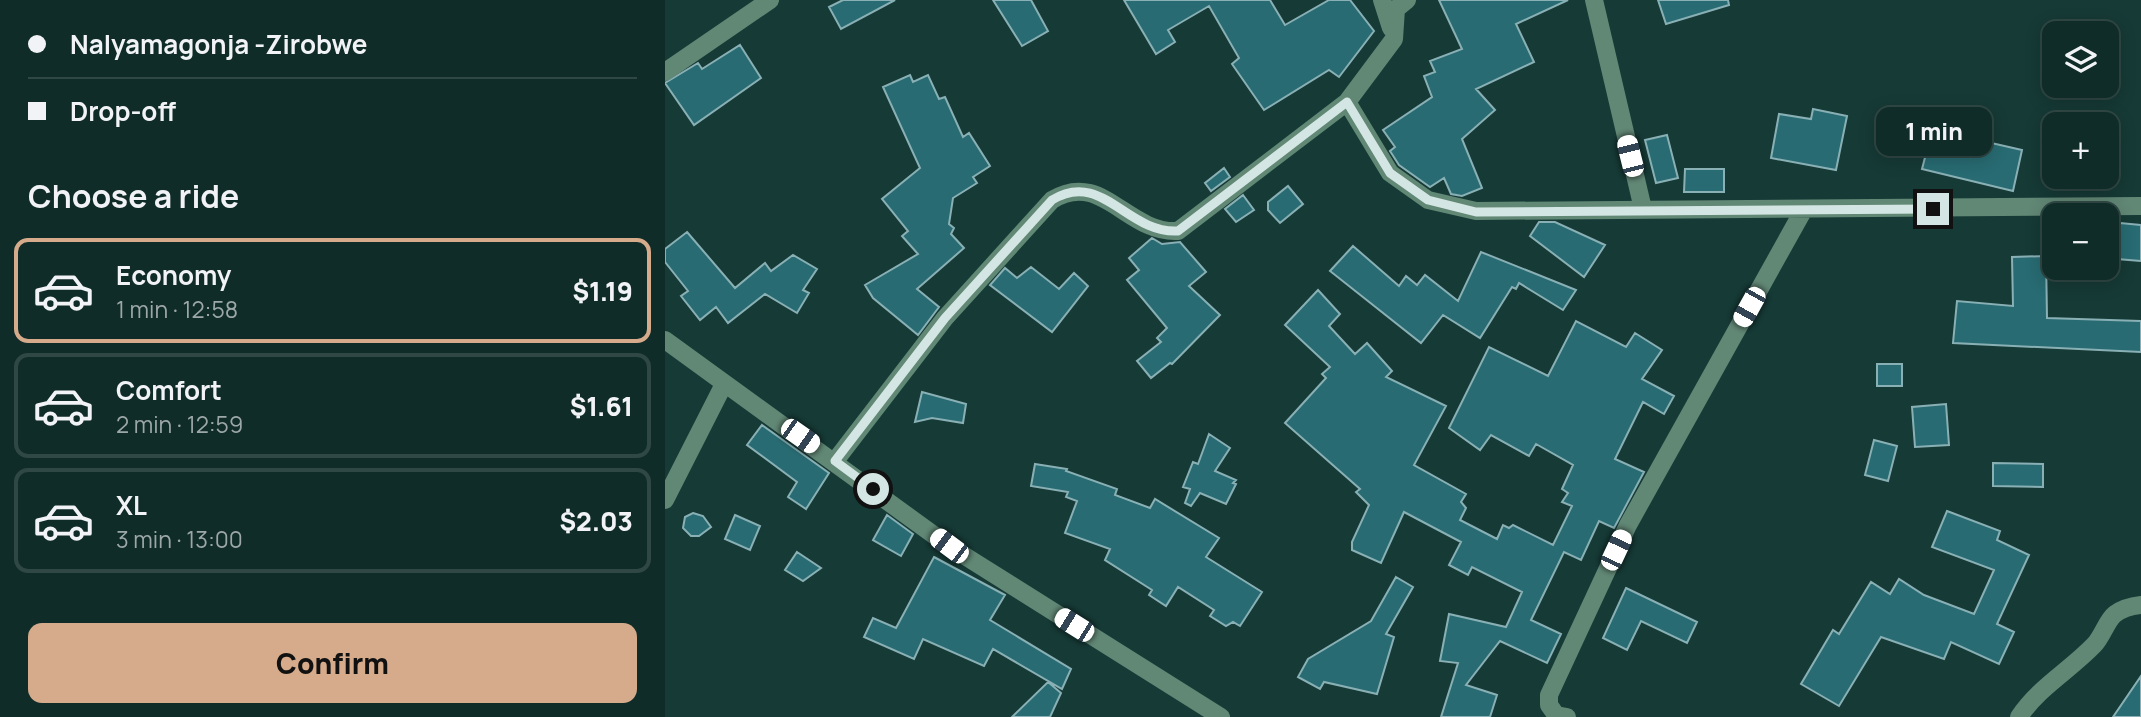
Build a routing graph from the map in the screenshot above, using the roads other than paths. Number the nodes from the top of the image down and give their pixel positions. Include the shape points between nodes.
1 (770, 0) edge
2 (1383, 0) edge
3 (1407, 0) edge
4 (1594, 0) edge
5 (1394, 38) junction
6 (665, 72) edge
7 (1347, 102) junction
8 (2141, 206) edge
9 (1643, 209) junction
10 (1803, 211) junction
11 (665, 340) edge
12 (724, 383) junction
13 (835, 461) junction
14 (665, 500) edge
15 (2141, 605) edge
16 (1221, 717) edge
17 (1567, 717) edge
18 (2019, 717) edge

1 - 6 street
2 - 5 street
3 - 5 street via 1396,9
4 - 9 street
5 - 7 street
7 - 9 street via 1390,173 1428,200 1476,212
7 - 13 street via 1178,231 1148,228 1087,190 1052,200 945,318
8 - 10 street
9 - 10 street
10 - 17 street via 1622,538 1549,695 1556,715
11 - 12 street
12 - 13 street
12 - 14 street
13 - 16 street via 949,546
15 - 18 street via 2113,615 2096,643 2070,670 2044,687

